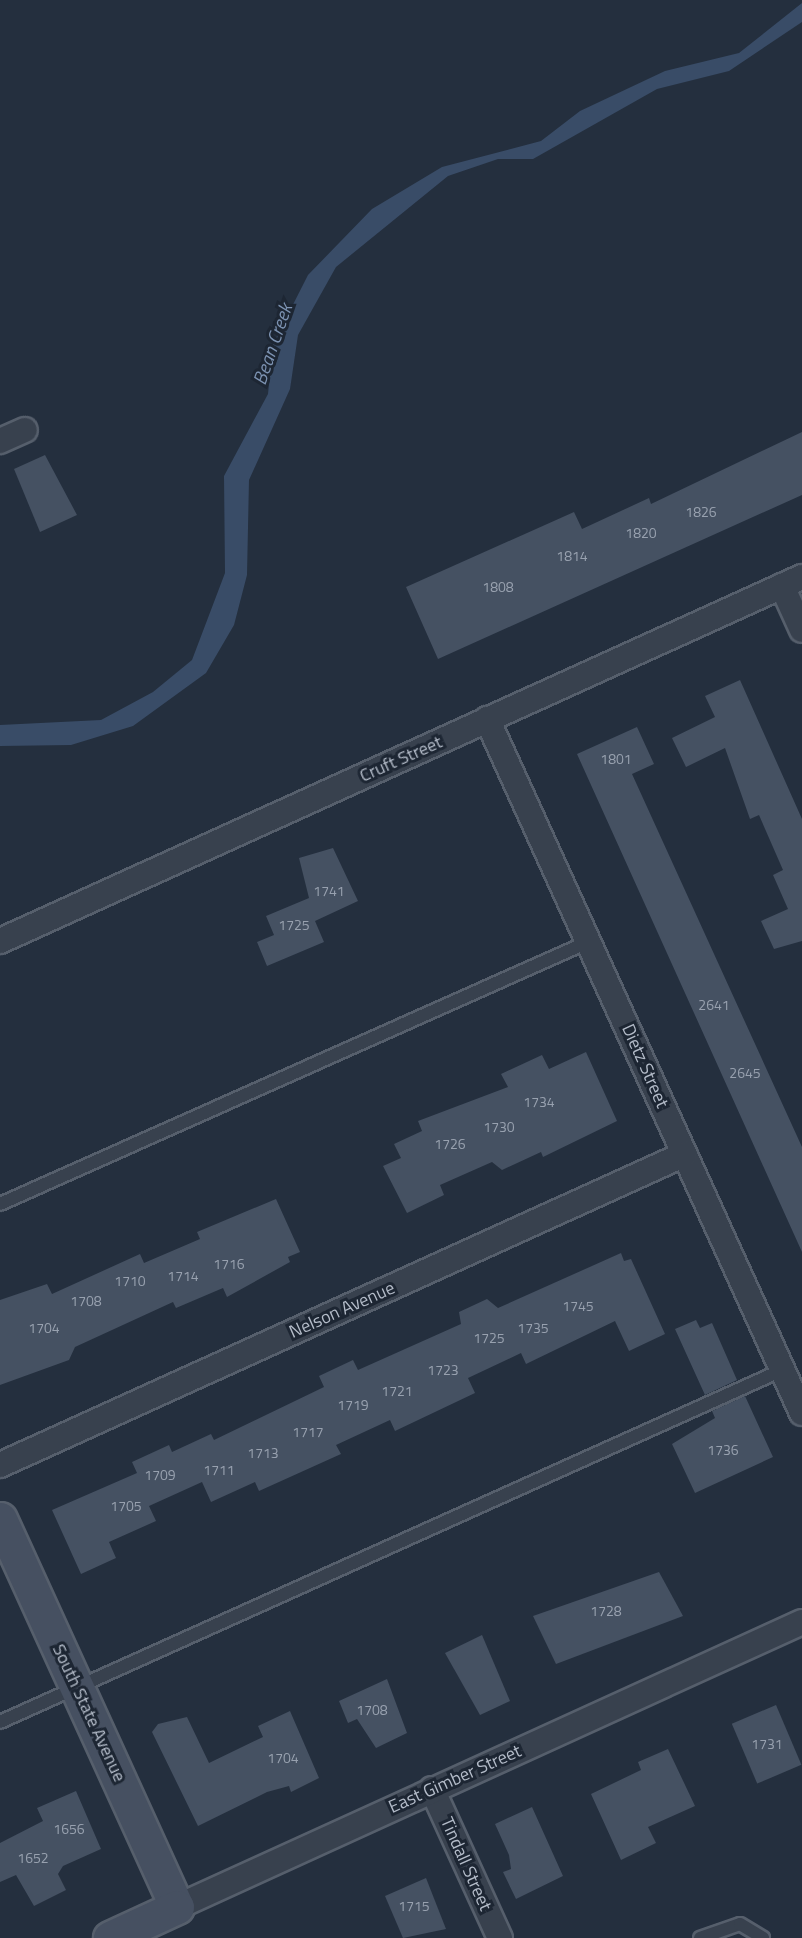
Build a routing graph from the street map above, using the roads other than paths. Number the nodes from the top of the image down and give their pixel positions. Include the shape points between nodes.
1 (25, 430) dead end
2 (0, 441) edge
3 (792, 582) edge
4 (802, 630) edge
5 (487, 719) junction
6 (0, 941) edge
7 (588, 942) junction
8 (685, 1154) junction
9 (0, 1204) edge
10 (782, 1370) junction
11 (802, 1413) edge
12 (0, 1465) edge
13 (0, 1519) edge
14 (802, 1622) edge
15 (77, 1687) junction
16 (0, 1722) edge
17 (432, 1789) junction
18 (177, 1907) junction
19 (110, 1938) edge
20 (500, 1938) edge
21 (700, 1938) edge
22 (763, 1938) edge

1 - 2 street
3 - 4 street
3 - 5 street, Cruft Street
5 - 6 street, Cruft Street
5 - 7 street, Dietz Street
7 - 8 street, Dietz Street
7 - 9 lane
8 - 10 street, Dietz Street
8 - 12 street, Nelson Avenue
10 - 11 street, Dietz Street
10 - 15 lane
13 - 15 street, South State Avenue
14 - 17 street, East Gimber Street
15 - 16 lane
15 - 18 street, South State Avenue
17 - 18 street, East Gimber Street
17 - 20 street, Tindall Street
18 - 19 street, East Gimber Street
21 - 22 lane via 740,1924

